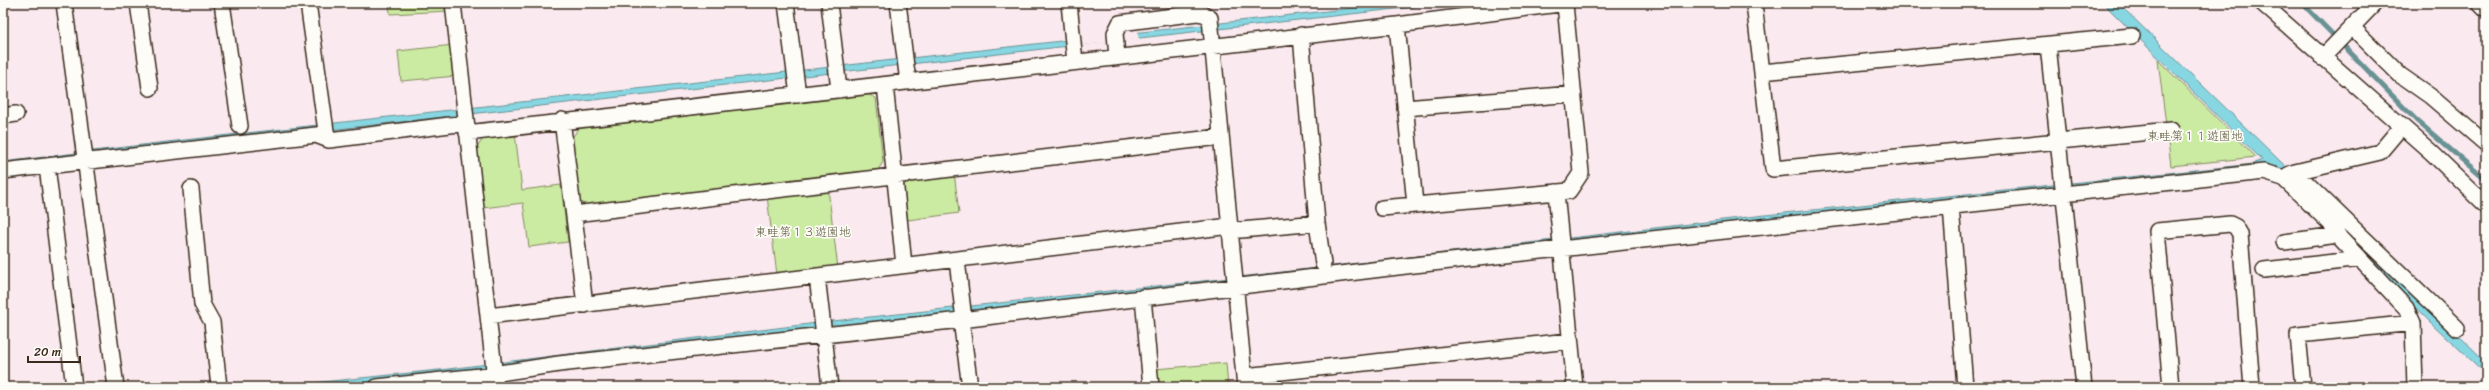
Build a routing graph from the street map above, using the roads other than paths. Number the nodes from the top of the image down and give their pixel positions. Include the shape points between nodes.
1 (64, 3) edge
2 (138, 3) edge
3 (222, 3) edge
4 (308, 3) edge
5 (453, 3) edge
6 (786, 3) edge
7 (829, 3) edge
8 (898, 3) edge
9 (1069, 3) edge
10 (1566, 3) edge
11 (1754, 3) edge
12 (2262, 3) edge
13 (2375, 3) edge
14 (2480, 3) edge
15 (1208, 8) edge
16 (1493, 8) edge
17 (2486, 9) edge
18 (1397, 25) junction
19 (1301, 35) junction
20 (2132, 36) dead end
21 (2343, 36) junction
22 (2048, 45) junction
23 (1214, 46) junction
24 (1117, 57) junction
25 (2322, 58) junction
26 (1075, 62) junction
27 (906, 68) junction
28 (1762, 72) junction
29 (837, 75) junction
30 (796, 80) junction
31 (885, 85) junction
32 (150, 88) dead end
33 (1574, 94) junction
34 (1405, 108) junction
35 (467, 119) junction
36 (562, 120) junction
37 (240, 126) dead end
38 (2401, 127) junction
39 (2171, 130) dead end
40 (327, 131) junction
41 (1220, 137) junction
42 (2058, 140) junction
43 (2486, 144) edge
44 (85, 157) junction
45 (47, 166) junction
46 (3, 171) edge
47 (2289, 174) junction
48 (894, 176) junction
49 (191, 189) dead end
50 (2063, 190) junction
51 (1556, 192) junction
52 (1415, 204) junction
53 (2486, 205) edge
54 (1951, 206) junction
55 (1382, 208) dead end
56 (574, 214) junction
57 (1317, 223) junction
58 (1229, 228) junction
59 (2338, 235) junction
60 (2284, 242) dead end
61 (1561, 244) junction
62 (2361, 259) junction
63 (957, 260) junction
64 (1323, 264) dead end
65 (904, 266) junction
66 (2264, 270) dead end
67 (817, 276) junction
68 (1235, 282) junction
69 (2411, 296) junction
70 (1143, 297) junction
71 (585, 305) junction
72 (963, 315) junction
73 (488, 316) junction
74 (2413, 323) junction
75 (824, 328) junction
76 (2457, 328) dead end
77 (1569, 341) junction
78 (495, 372) edge
79 (1245, 381) edge
80 (74, 387) edge
81 (116, 387) edge
82 (219, 387) edge
83 (377, 387) edge
84 (830, 387) edge
85 (970, 387) edge
86 (1151, 387) edge
87 (1575, 387) edge
88 (1965, 387) edge
89 (2084, 387) edge
90 (2171, 387) edge
91 (2252, 387) edge
92 (2303, 387) edge
93 (2415, 387) edge

1 - 44 street
2 - 32 street
3 - 37 street
4 - 40 street
5 - 35 street
6 - 30 street
7 - 29 street
8 - 27 street
9 - 26 street
10 - 16 street
10 - 33 street
11 - 28 street
12 - 25 street
13 - 21 street
14 - 17 street
15 - 23 street
15 - 24 street via 1120,23 1115,33
16 - 18 street
18 - 19 street
18 - 34 street
19 - 23 street
19 - 57 street
20 - 22 street
21 - 25 street
21 - 43 street via 2430,96
22 - 28 street
22 - 42 street
23 - 24 street
23 - 41 street
24 - 26 street
25 - 38 street
26 - 27 street
27 - 31 street
28 - 42 street via 1772,169
29 - 30 street
29 - 31 street
30 - 36 street
31 - 48 street
33 - 34 street
33 - 51 street via 1582,174 1569,191
34 - 52 street
35 - 36 street
35 - 40 street
35 - 73 street
36 - 56 street
38 - 47 street via 2380,152
38 - 53 street
39 - 42 street
40 - 44 street via 316,135
41 - 48 street
41 - 58 street
42 - 50 street
44 - 45 street
44 - 81 street
45 - 46 street
45 - 80 street
47 - 50 street via 2262,172
47 - 59 street
47 - 69 street
48 - 56 street
48 - 65 street
49 - 82 street via 202,304 212,322
50 - 54 street
50 - 89 street
51 - 52 street
51 - 61 street
52 - 55 street
54 - 61 street
54 - 88 street
56 - 71 street
57 - 58 street via 1241,230
57 - 64 street
58 - 63 street
58 - 68 street
59 - 60 street
59 - 62 street
61 - 68 street
61 - 77 street
62 - 66 street
62 - 69 street
63 - 65 street
63 - 72 street
65 - 67 street
67 - 71 street
67 - 75 street
68 - 70 street
68 - 79 street
69 - 74 street
69 - 76 street
70 - 72 street
70 - 86 street
71 - 73 street
72 - 75 street
72 - 85 street
73 - 78 street
74 - 92 street via 2298,335
74 - 93 street
75 - 78 street
75 - 84 street
77 - 79 street
77 - 87 street
78 - 83 street
90 - 91 street via 2157,231 2230,224 2236,227 2240,234

